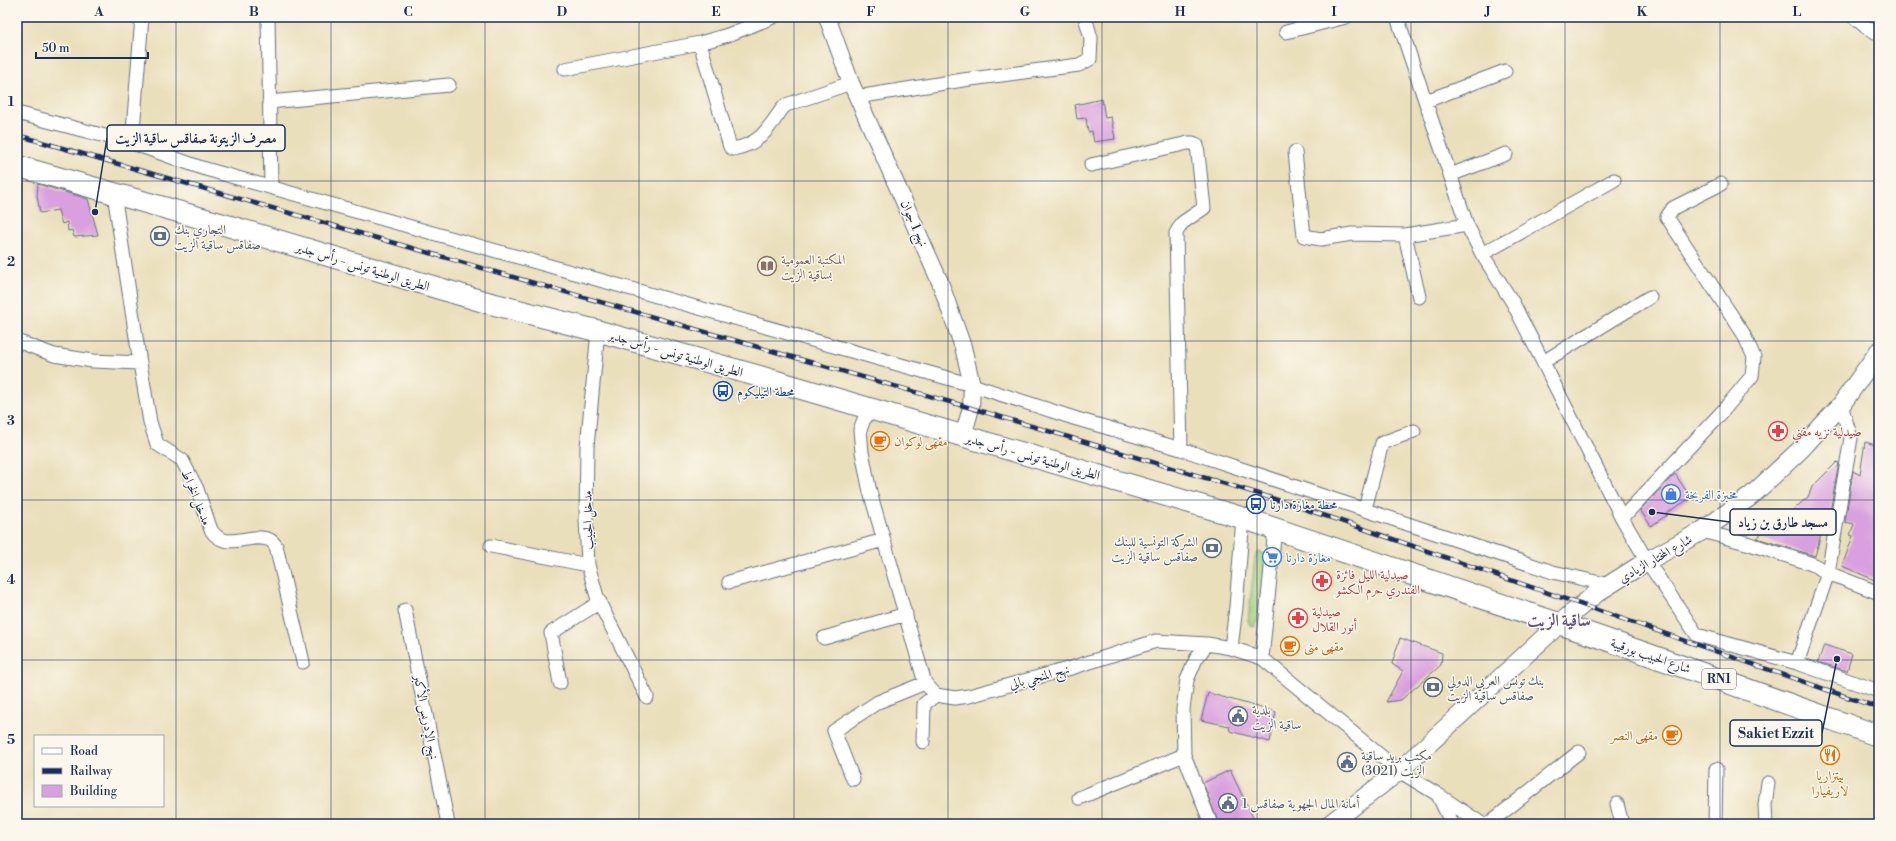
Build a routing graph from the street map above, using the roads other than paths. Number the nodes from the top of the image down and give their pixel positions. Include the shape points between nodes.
1 (142, 17) edge
2 (268, 17) edge
3 (773, 17) edge
4 (827, 17) edge
5 (1085, 17) edge
6 (1346, 17) edge
7 (1397, 17) edge
8 (1854, 17) edge
9 (1286, 32) dead end
10 (1879, 34) edge
11 (700, 43) junction
12 (565, 69) dead end
13 (1505, 71) dead end
14 (448, 85) dead end
15 (854, 90) junction
16 (1426, 101) junction
17 (269, 102) junction
18 (17, 113) edge
19 (132, 143) junction
20 (1295, 152) dead end
21 (1506, 154) dead end
22 (1091, 165) dead end
23 (17, 166) edge
24 (1450, 175) junction
25 (1614, 180) dead end
26 (1721, 184) dead end
27 (270, 186) junction
28 (114, 194) junction
29 (1467, 225) junction
30 (1405, 235) junction
31 (1482, 254) junction
32 (1419, 297) dead end
33 (1650, 297) dead end
34 (598, 331) junction
35 (17, 341) edge
36 (1879, 351) edge
37 (1543, 362) junction
38 (140, 363) junction
39 (972, 385) junction
40 (1841, 404) junction
41 (868, 408) junction
42 (1414, 431) dead end
43 (963, 436) junction
44 (1181, 449) junction
45 (1365, 510) junction
46 (1243, 518) junction
47 (1622, 518) junction
48 (1275, 528) junction
49 (1702, 531) junction
50 (884, 540) junction
51 (491, 546) dead end
52 (1647, 561) junction
53 (588, 565) junction
54 (1828, 573) junction
55 (729, 582) dead end
56 (1609, 585) junction
57 (1879, 593) edge
58 (600, 602) junction
59 (405, 610) dead end
60 (906, 614) junction
61 (1559, 624) junction
62 (824, 638) dead end
63 (1207, 644) junction
64 (1231, 648) junction
65 (1262, 658) junction
66 (303, 662) dead end
67 (1797, 663) junction
68 (560, 683) dead end
69 (925, 683) junction
70 (1879, 691) edge
71 (936, 695) junction
72 (647, 697) dead end
73 (1879, 736) edge
74 (923, 742) dead end
75 (1579, 752) dead end
76 (1184, 755) junction
77 (1716, 769) dead end
78 (1399, 771) junction
79 (853, 779) dead end
80 (1768, 783) dead end
81 (1437, 794) junction
82 (1079, 798) dead end
83 (1617, 804) dead end
84 (448, 824) edge
85 (1211, 824) edge
86 (1330, 824) edge
87 (1452, 824) edge
88 (1482, 824) edge
89 (1488, 824) edge
90 (1622, 824) edge
91 (1716, 824) edge
92 (1766, 824) edge

1 - 19 street
2 - 17 street
3 - 11 street via 728,36
4 - 15 street, نهج 1 جوان
5 - 15 street via 1091,38 1090,59 1079,65 963,80
6 - 9 street
7 - 16 street
8 - 10 street via 1866,28
11 - 12 street
11 - 15 street via 730,147 733,149 759,139 786,105
13 - 16 street
14 - 17 street
15 - 39 street, نهج 1 جوان via 940,282 963,347
16 - 24 street
17 - 27 street
18 - 19 street
19 - 27 street via 202,168
20 - 30 street via 1304,236 1321,239 1352,234
21 - 24 street
22 - 44 street via 1188,143 1197,145 1204,208 1182,223 1176,233
23 - 28 main road, الطريق الوطنية تونس - رأس جدير / RN1
24 - 29 street
25 - 31 street
26 - 47 street via 1673,208 1667,217 1743,333 1754,357 1752,376 1722,412
27 - 39 street
28 - 34 main road, الطريق الوطنية تونس - رأس جدير / RN1 via 485,302
28 - 38 street, مدخل الخراط
29 - 30 street
29 - 31 street
30 - 32 street
31 - 37 street via 1513,303
33 - 37 street
34 - 41 main road, الطريق الوطنية تونس - رأس جدير / RN1
34 - 53 street, مدخل الحبيب via 587,447
35 - 38 street via 54,355 93,361
36 - 40 main road, شارع المختار الزيادي
37 - 47 street
38 - 66 street, مدخل الخراط via 150,422 157,444 182,460 197,490 214,535 230,542 254,538 270,540 276,546
39 - 43 street, نهج 1 جوان via 971,408
39 - 44 street via 1076,419
40 - 49 main road, شارع المختار الزيادي via 1801,449 1751,496
40 - 54 street via 1851,438
41 - 43 main road, الطريق الوطنية تونس - رأس جدير / RN1
41 - 50 street via 860,430 860,441 870,492
42 - 45 street via 1382,443
43 - 46 main road, الطريق الوطنية تونس - رأس جدير / RN1
44 - 45 street
45 - 56 street via 1553,572
46 - 48 main road, الطريق الوطنية تونس - رأس جدير / RN1
46 - 64 street
47 - 52 street
48 - 61 main road, الطريق الوطنية تونس - رأس جدير / RN1
48 - 65 street
49 - 52 main road, شارع المختار الزيادي
49 - 54 street via 1812,564
50 - 55 street
50 - 60 street
51 - 53 street
52 - 56 main road, شارع المختار الزيادي
52 - 67 street via 1697,634
53 - 58 street, مدخل الحبيب
54 - 57 street
54 - 67 street
56 - 61 main road, شارع المختار الزيادي
58 - 68 street via 551,633
58 - 72 street, مدخل الحبيب
59 - 84 street, نهج الإدريس الأكبر
60 - 62 street
60 - 69 street
61 - 73 main road, شارع الحبيب بورقيبة / RN1
61 - 78 main road, شارع المختار الزيادي
63 - 64 street, نهج المنجي بالي
63 - 71 street, نهج المنجي بالي via 1156,641 969,696 955,698
63 - 76 street via 1196,659 1187,680
64 - 65 street, نهج المنجي بالي
65 - 78 street, نهج المنجي بالي
67 - 70 street
69 - 71 street
69 - 79 street via 878,702 834,731
71 - 74 street via 924,704
75 - 89 street
76 - 82 street
76 - 85 street
77 - 91 street
78 - 81 street, نهج المنجي بالي
78 - 86 main road, شارع المختار الزيادي
80 - 92 street
81 - 87 street
81 - 88 street, نهج المنجي بالي
83 - 90 street

